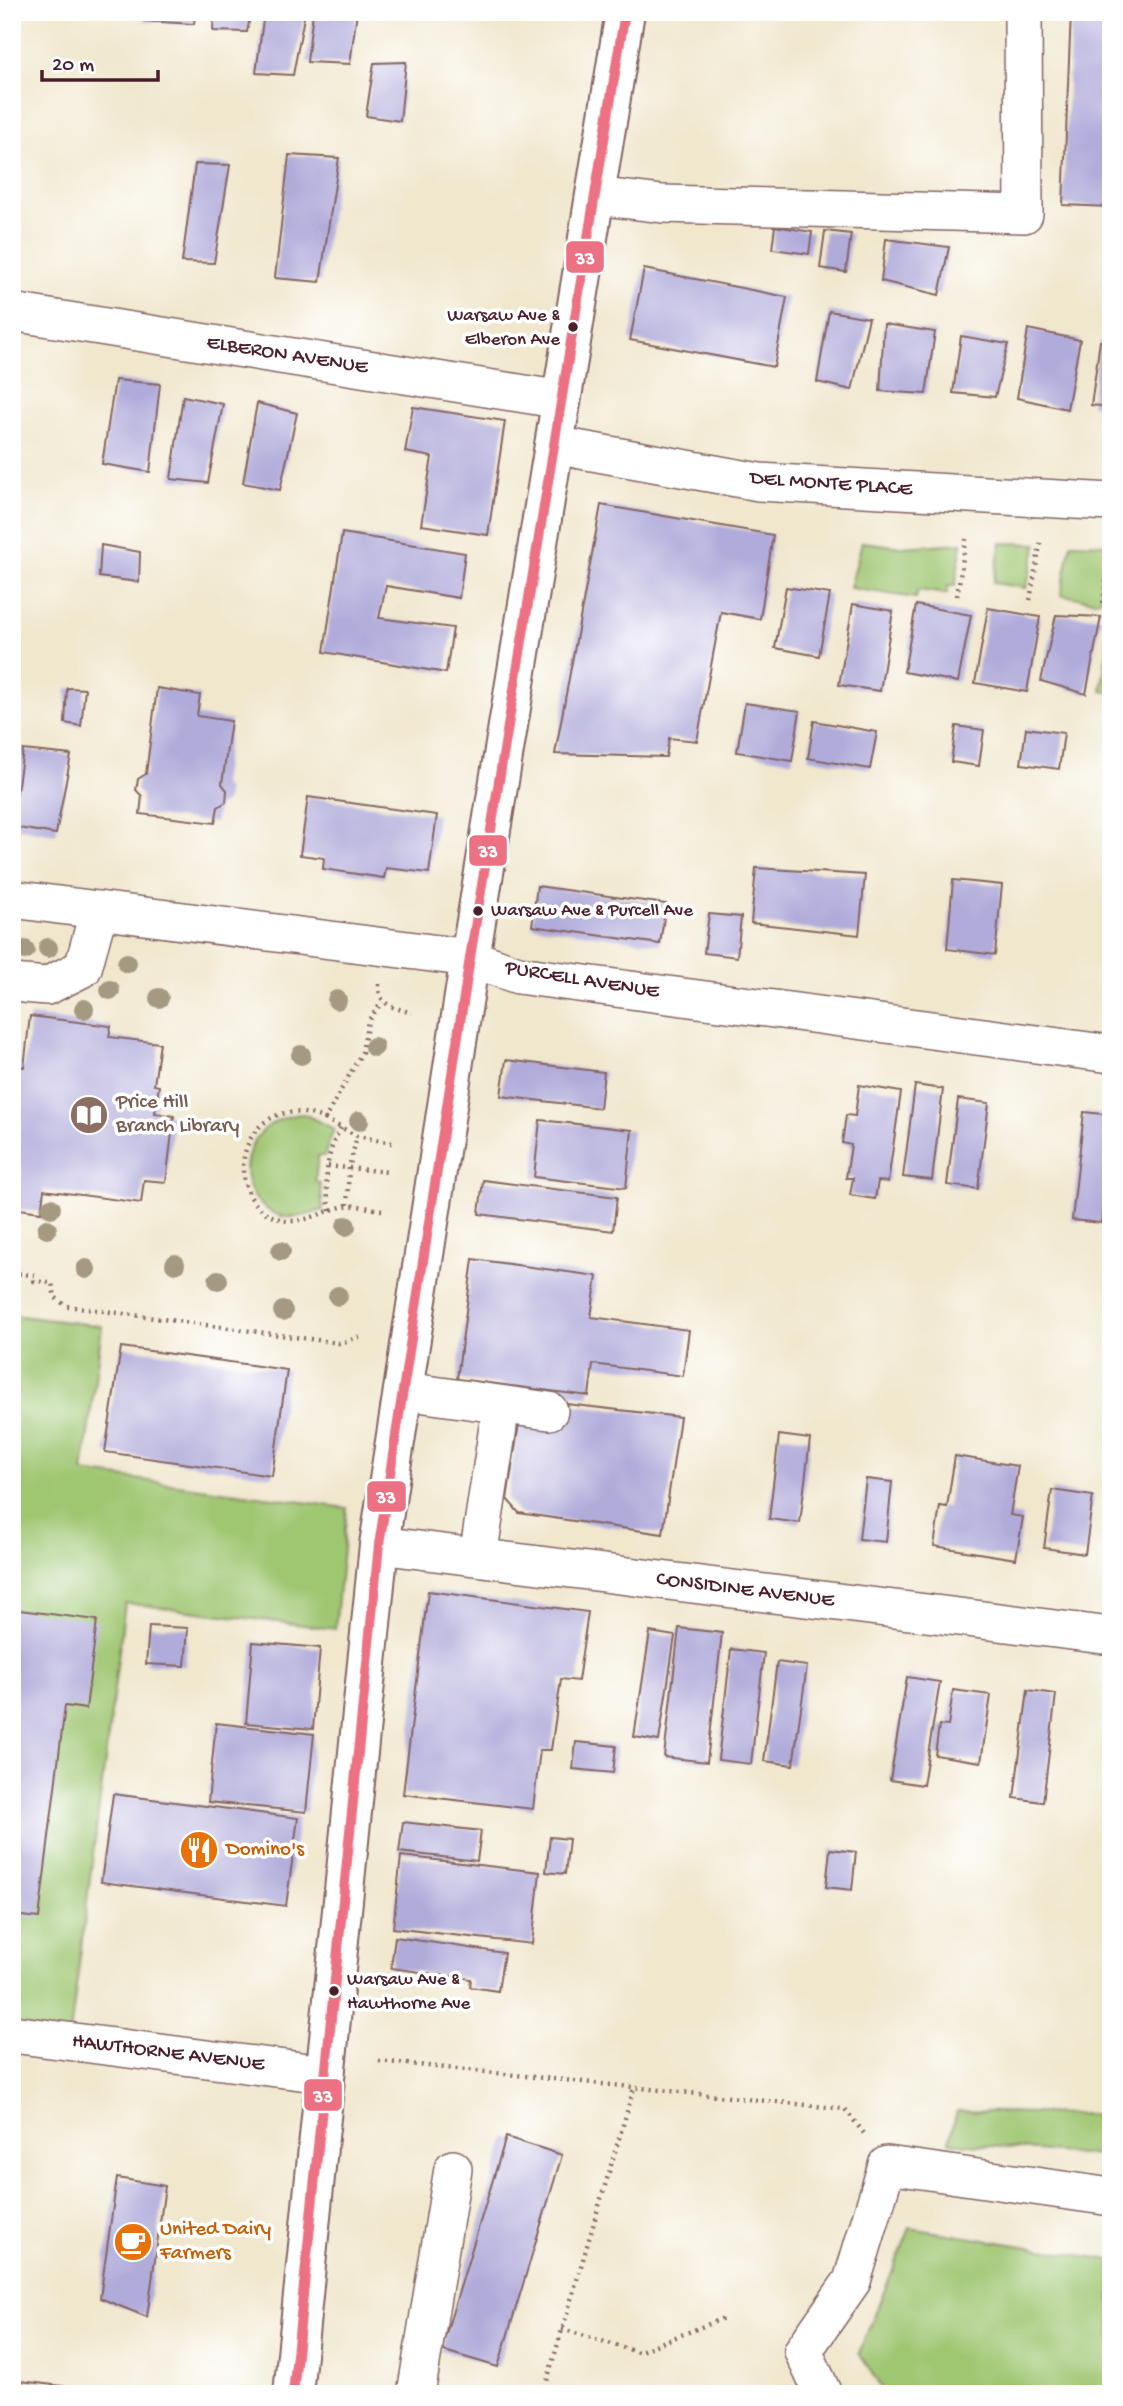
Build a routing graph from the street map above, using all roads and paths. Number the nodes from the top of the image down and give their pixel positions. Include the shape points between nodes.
1 (625, 12) edge
2 (1023, 12) edge
3 (595, 196) junction
4 (12, 312) edge
5 (562, 400) junction
6 (554, 445) junction
7 (1111, 502) edge
8 (966, 538) dead end
9 (1041, 540) dead end
10 (1111, 547) edge
11 (957, 596) dead end
12 (1030, 600) dead end
13 (1103, 603) dead end
14 (12, 899) edge
15 (99, 910) junction
16 (470, 958) junction
17 (382, 980) dead end
18 (12, 983) edge
19 (382, 1002) junction
20 (412, 1013) dead end
21 (1111, 1054) edge
22 (325, 1119) junction
23 (341, 1128) junction
24 (357, 1136) junction
25 (392, 1143) dead end
26 (328, 1166) junction
27 (349, 1168) junction
28 (388, 1172) dead end
29 (347, 1205) junction
30 (382, 1210) dead end
31 (330, 1211) junction
32 (12, 1273) edge
33 (363, 1336) dead end
34 (404, 1391) junction
35 (549, 1411) dead end
36 (498, 1427) dead end
37 (380, 1545) junction
38 (478, 1557) junction
39 (1111, 1636) edge
40 (12, 2034) edge
41 (379, 2062) dead end
42 (324, 2074) junction
43 (634, 2088) junction
44 (887, 2165) junction
45 (453, 2169) dead end
46 (1111, 2197) edge
47 (724, 2318) dead end
48 (562, 2329) junction
49 (293, 2394) edge
50 (416, 2394) edge
51 (543, 2394) edge
52 (823, 2394) edge

1 - 3 main road
2 - 3 street via 1024,214 663,204
3 - 5 main road
4 - 5 street, ELBERON AVENUE
5 - 6 main road
6 - 7 street, DEL MONTE PLACE via 759,482
6 - 16 main road
8 - 11 path
9 - 12 path
10 - 13 path
14 - 15 street, PURCELL AVENUE
15 - 16 street, PURCELL AVENUE
15 - 18 street via 83,968 47,986
16 - 21 street, PURCELL AVENUE via 518,975
16 - 34 main road
17 - 19 path via 377,985
19 - 20 path
19 - 22 path via 368,1021 362,1052
22 - 23 path
22 - 31 path via 302,1111 278,1114 256,1131 244,1149 243,1175 258,1205 283,1220
23 - 24 path
23 - 26 path via 331,1144
24 - 25 path
24 - 27 path
26 - 27 path
26 - 31 path
27 - 28 path
27 - 29 path
29 - 30 path
29 - 31 path
32 - 33 path via 35,1275 34,1281 52,1283 55,1297 66,1306 339,1343
34 - 35 street
34 - 37 main road
36 - 38 street
37 - 38 street, CONSIDINE AVENUE
37 - 42 main road
38 - 39 street, CONSIDINE AVENUE
40 - 42 street, HAWTHORNE AVENUE
41 - 43 path
42 - 49 main road
43 - 44 path via 845,2109
43 - 48 path
44 - 46 street
44 - 52 street via 852,2281 803,2351
45 - 50 street
47 - 48 path via 638,2352
48 - 51 path

